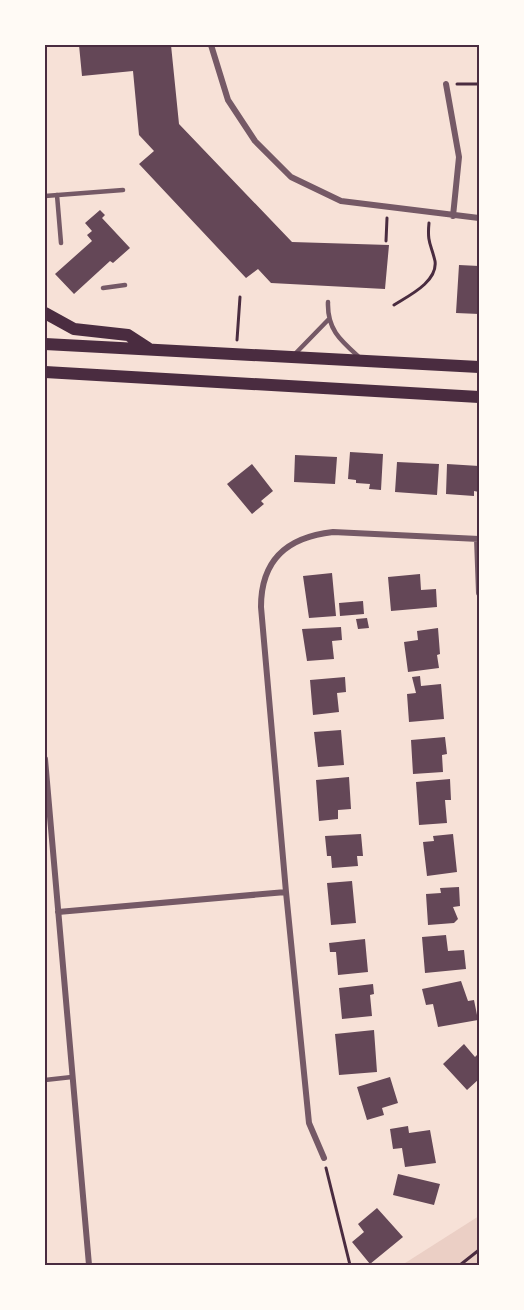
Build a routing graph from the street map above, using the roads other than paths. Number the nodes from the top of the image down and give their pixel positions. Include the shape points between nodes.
1 (211, 45) edge
2 (446, 84) road end
3 (123, 190) dead end
4 (57, 195) junction
5 (45, 196) edge
6 (453, 216) junction
7 (479, 218) edge
8 (61, 243) dead end
9 (125, 285) dead end
10 (103, 288) dead end
11 (328, 302) dead end
12 (45, 313) edge
13 (328, 320) junction
14 (45, 344) edge
15 (149, 349) junction
16 (292, 356) junction
17 (361, 359) junction
18 (479, 367) edge
19 (45, 372) edge
20 (479, 397) edge
21 (478, 539) edge
22 (479, 593) edge
23 (45, 759) edge
24 (286, 892) junction
25 (58, 912) junction
26 (72, 1077) junction
27 (45, 1080) edge
28 (324, 1158) road end
29 (89, 1265) edge

1 - 6 street via 228,100 255,141 291,177 341,201
2 - 6 street via 459,158
3 - 4 lane
4 - 5 lane
4 - 8 lane
6 - 7 street
9 - 10 lane
11 - 13 lane
12 - 15 main road via 74,329 128,335
13 - 16 lane
13 - 17 lane via 343,343
14 - 15 main road
15 - 16 main road
16 - 17 main road
17 - 18 main road
19 - 20 main road
21 - 22 street
21 - 24 street via 311,534 282,551 265,575 261,607
23 - 25 street
24 - 25 street
24 - 28 street via 309,1123
25 - 26 street
26 - 27 lane
26 - 29 street

